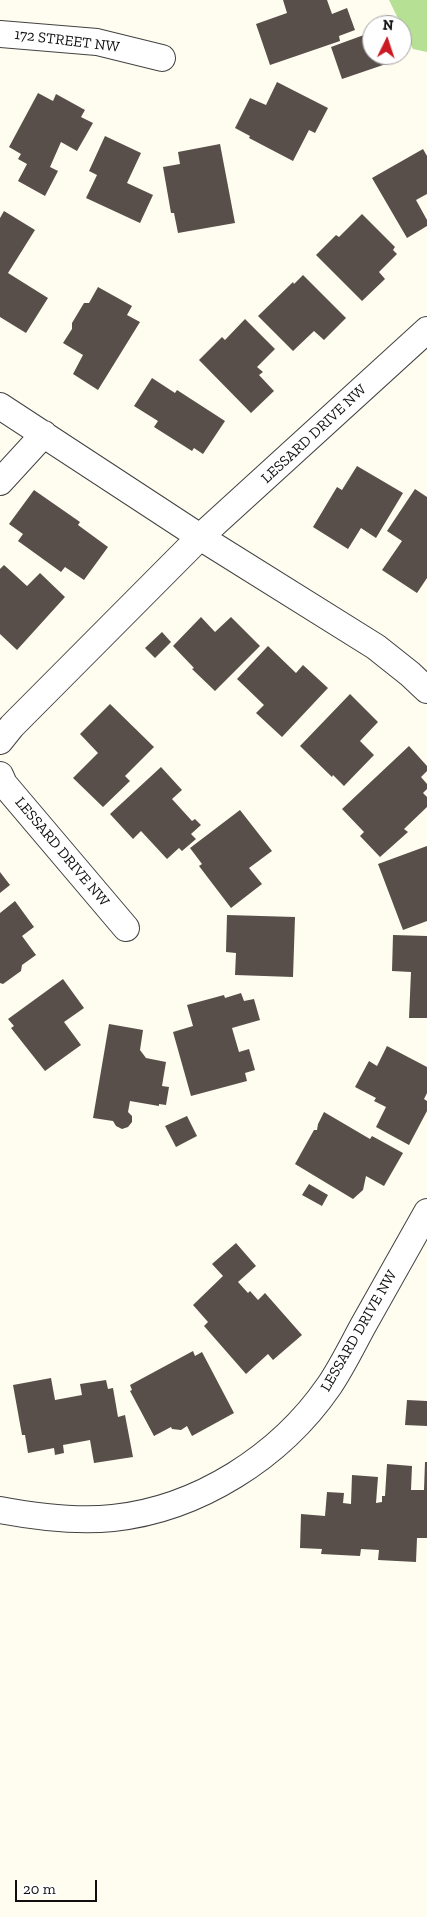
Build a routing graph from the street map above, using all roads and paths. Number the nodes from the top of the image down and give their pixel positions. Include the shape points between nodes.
1 (0, 34) edge
2 (162, 58) dead end
3 (427, 330) edge
4 (0, 406) edge
5 (44, 434) junction
6 (0, 482) edge
7 (200, 537) junction
8 (427, 690) edge
9 (0, 741) edge
10 (0, 775) edge
11 (126, 928) dead end
12 (427, 1212) edge
13 (0, 1510) edge

1 - 2 street, 172 STREET NW via 105,44
3 - 7 street, LESSARD DRIVE NW
4 - 5 street
5 - 6 street
5 - 7 street
7 - 8 street via 376,647
7 - 9 street, LESSARD DRIVE NW
10 - 11 street, LESSARD DRIVE NW via 4,784
12 - 13 street, LESSARD DRIVE NW via 329,1386 294,1428 245,1468 195,1497 140,1514 88,1519

